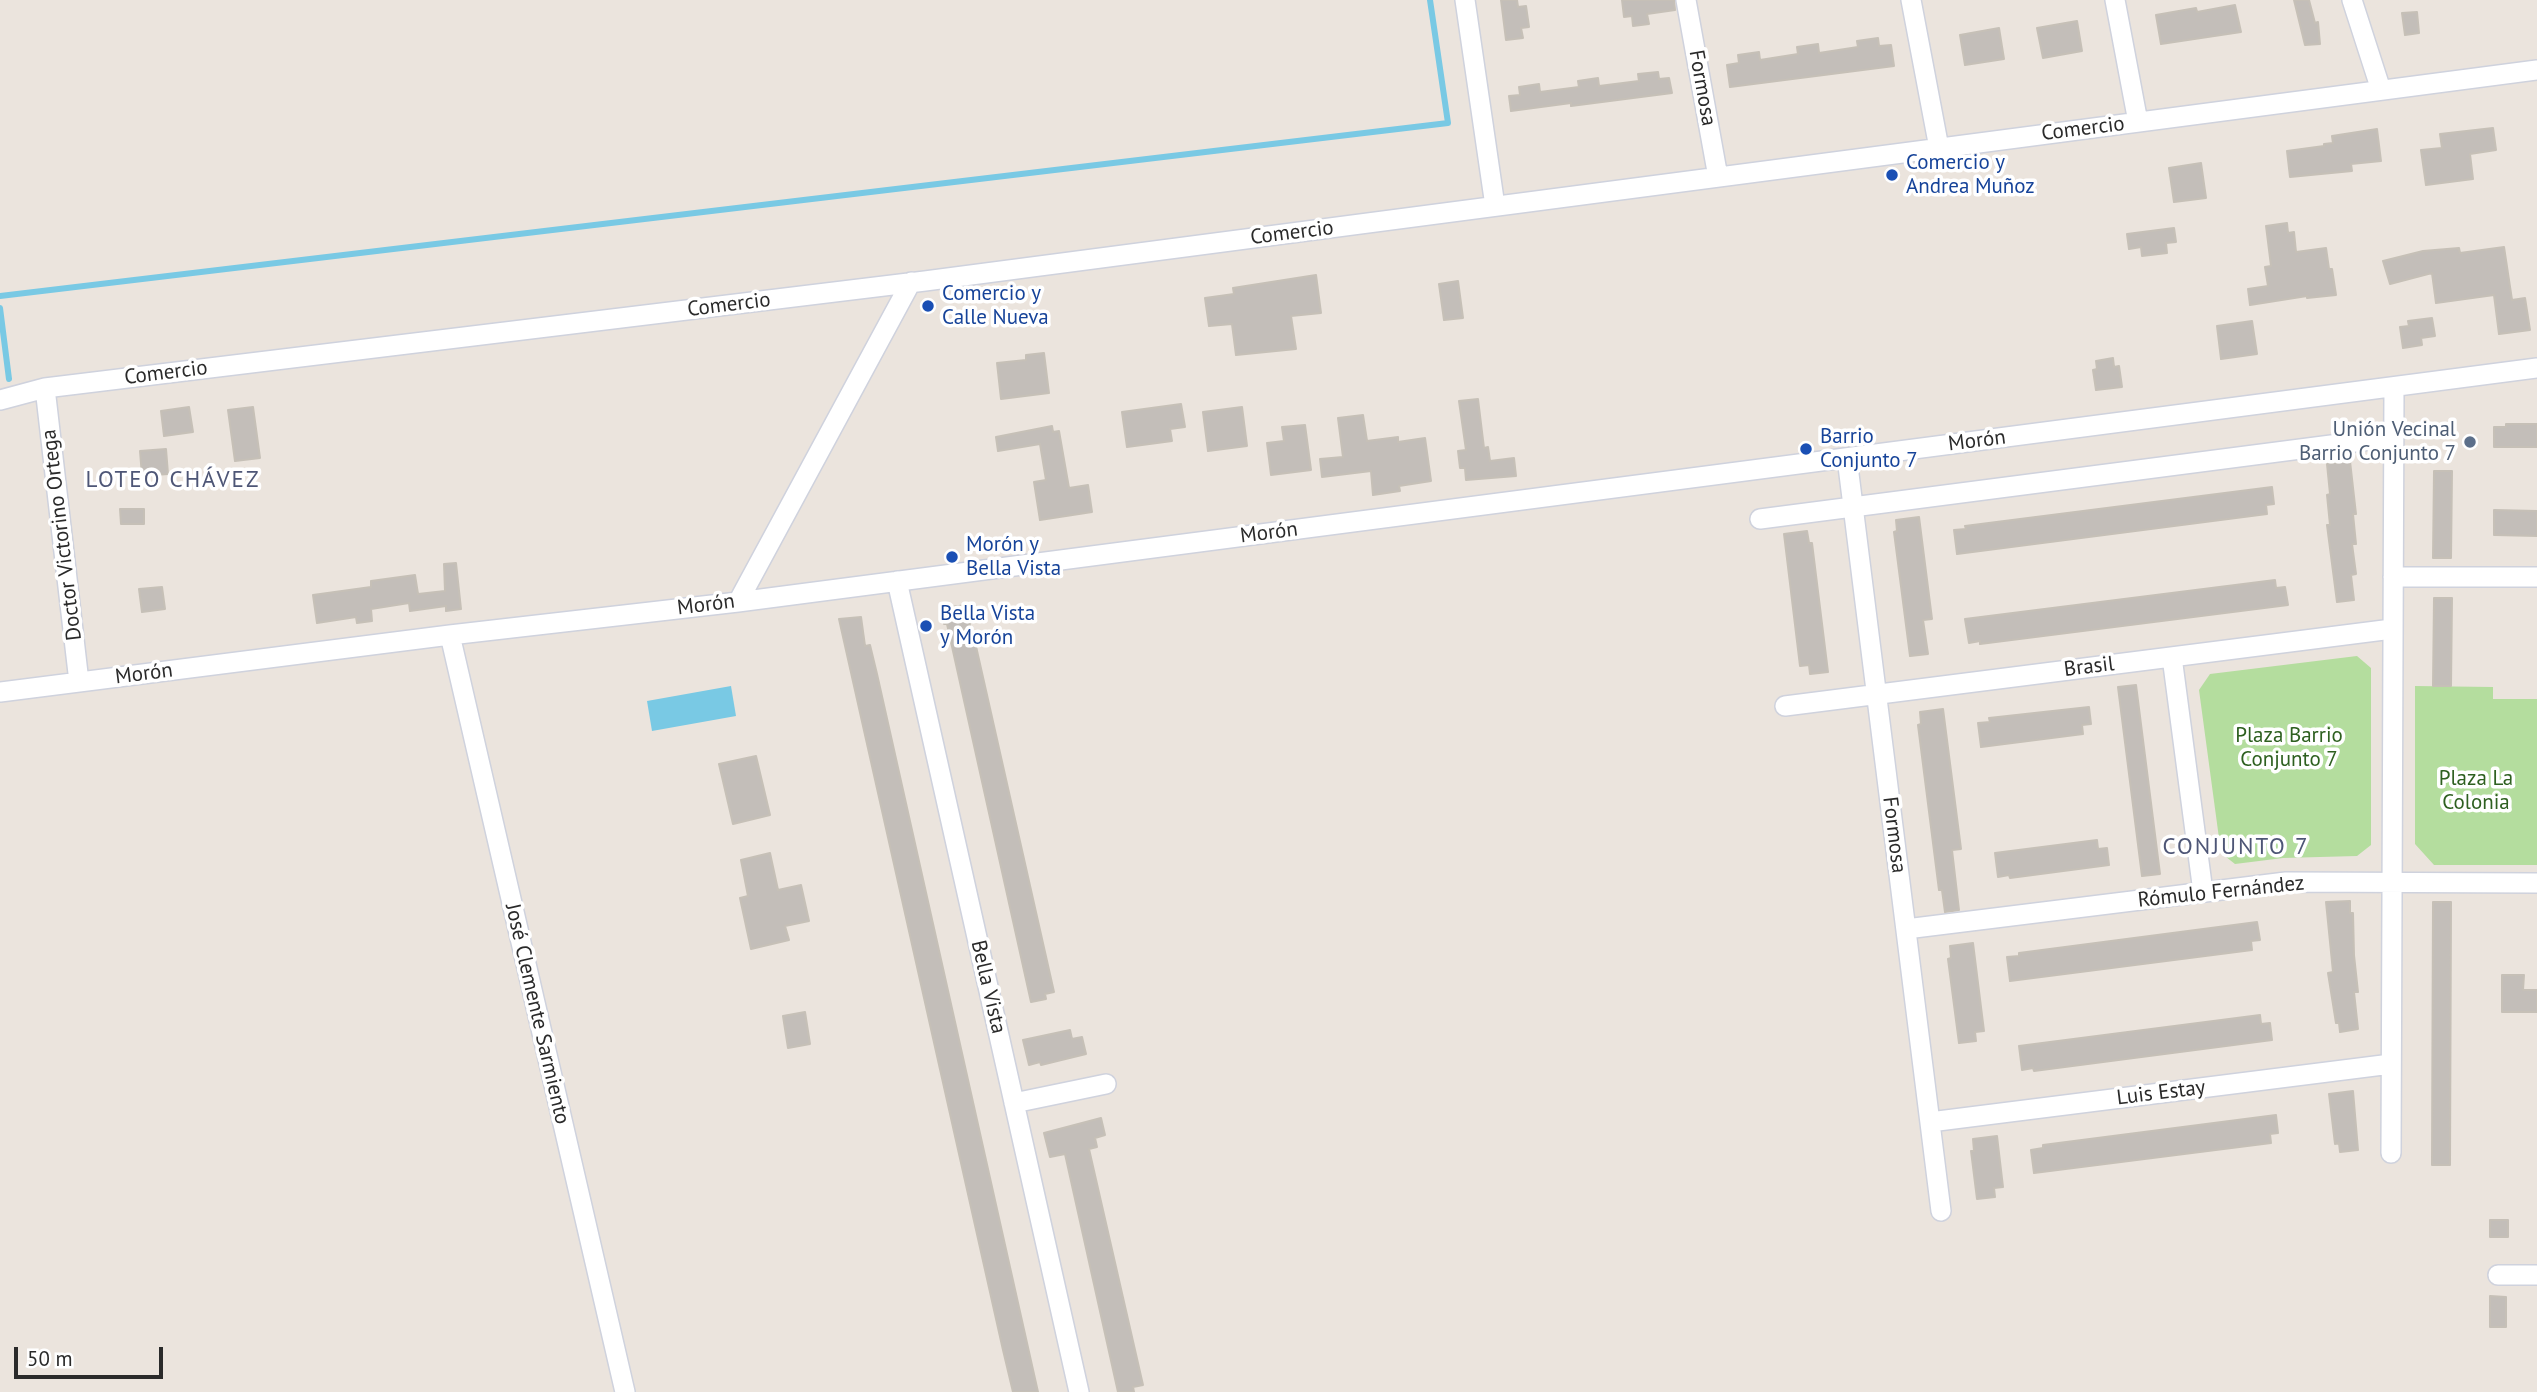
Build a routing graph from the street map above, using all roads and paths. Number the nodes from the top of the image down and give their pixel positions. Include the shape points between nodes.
1 (1465, 0) edge
2 (1686, 0) edge
3 (1911, 0) edge
4 (2115, 0) edge
5 (2352, 0) edge
6 (2537, 69) edge
7 (2381, 90) junction
8 (2138, 122) junction
9 (1939, 148) junction
10 (1718, 177) junction
11 (1495, 206) junction
12 (911, 282) junction
13 (2537, 368) edge
14 (2394, 387) junction
15 (45, 388) junction
16 (0, 400) edge
17 (2393, 437) junction
18 (1847, 458) junction
19 (1853, 507) junction
20 (1760, 519) dead end
21 (2393, 577) junction
22 (2537, 577) edge
23 (897, 581) junction
24 (738, 602) junction
25 (2392, 629) junction
26 (450, 635) junction
27 (2172, 657) junction
28 (79, 682) junction
29 (0, 692) edge
30 (1876, 694) junction
31 (1785, 706) dead end
32 (2392, 881) junction
33 (2537, 883) edge
34 (2203, 892) junction
35 (1906, 929) junction
36 (2391, 1064) junction
37 (1106, 1084) dead end
38 (1014, 1103) junction
39 (1930, 1122) junction
40 (2391, 1153) dead end
41 (1941, 1212) dead end
42 (2498, 1275) dead end
43 (2537, 1275) edge
44 (625, 1392) edge
45 (1079, 1392) edge

1 - 11 street
2 - 10 street, Formosa
3 - 9 street
4 - 8 street
5 - 7 street
6 - 7 street, Comercio
7 - 8 street, Comercio
8 - 9 street, Comercio
9 - 10 street, Comercio
10 - 11 street, Comercio
11 - 12 street, Comercio
12 - 15 street, Comercio
12 - 24 street
13 - 14 street, Morón
14 - 17 street
14 - 18 street, Morón
15 - 16 street, Comercio
15 - 28 street, Doctor Victorino Ortega
17 - 19 street
17 - 21 street
18 - 19 street, Formosa
18 - 23 street, Morón
19 - 20 street
19 - 30 street, Formosa
21 - 22 street
21 - 25 street
23 - 24 street, Morón
23 - 38 street, Bella Vista
24 - 26 street, Morón
25 - 27 street, Brasil
25 - 32 street
26 - 28 street, Morón
26 - 44 street, José Clemente Sarmiento
27 - 30 street, Brasil
27 - 34 street
28 - 29 street, Morón
30 - 31 street, Brasil
30 - 35 street, Formosa
32 - 33 street, Rómulo Fernández
32 - 34 street, Rómulo Fernández via 2286,882
32 - 36 street
34 - 35 street, Rómulo Fernández
35 - 39 street, Formosa
36 - 39 street, Luis Estay
36 - 40 street
37 - 38 street
38 - 45 street, Bella Vista
39 - 41 street, Formosa
42 - 43 street

